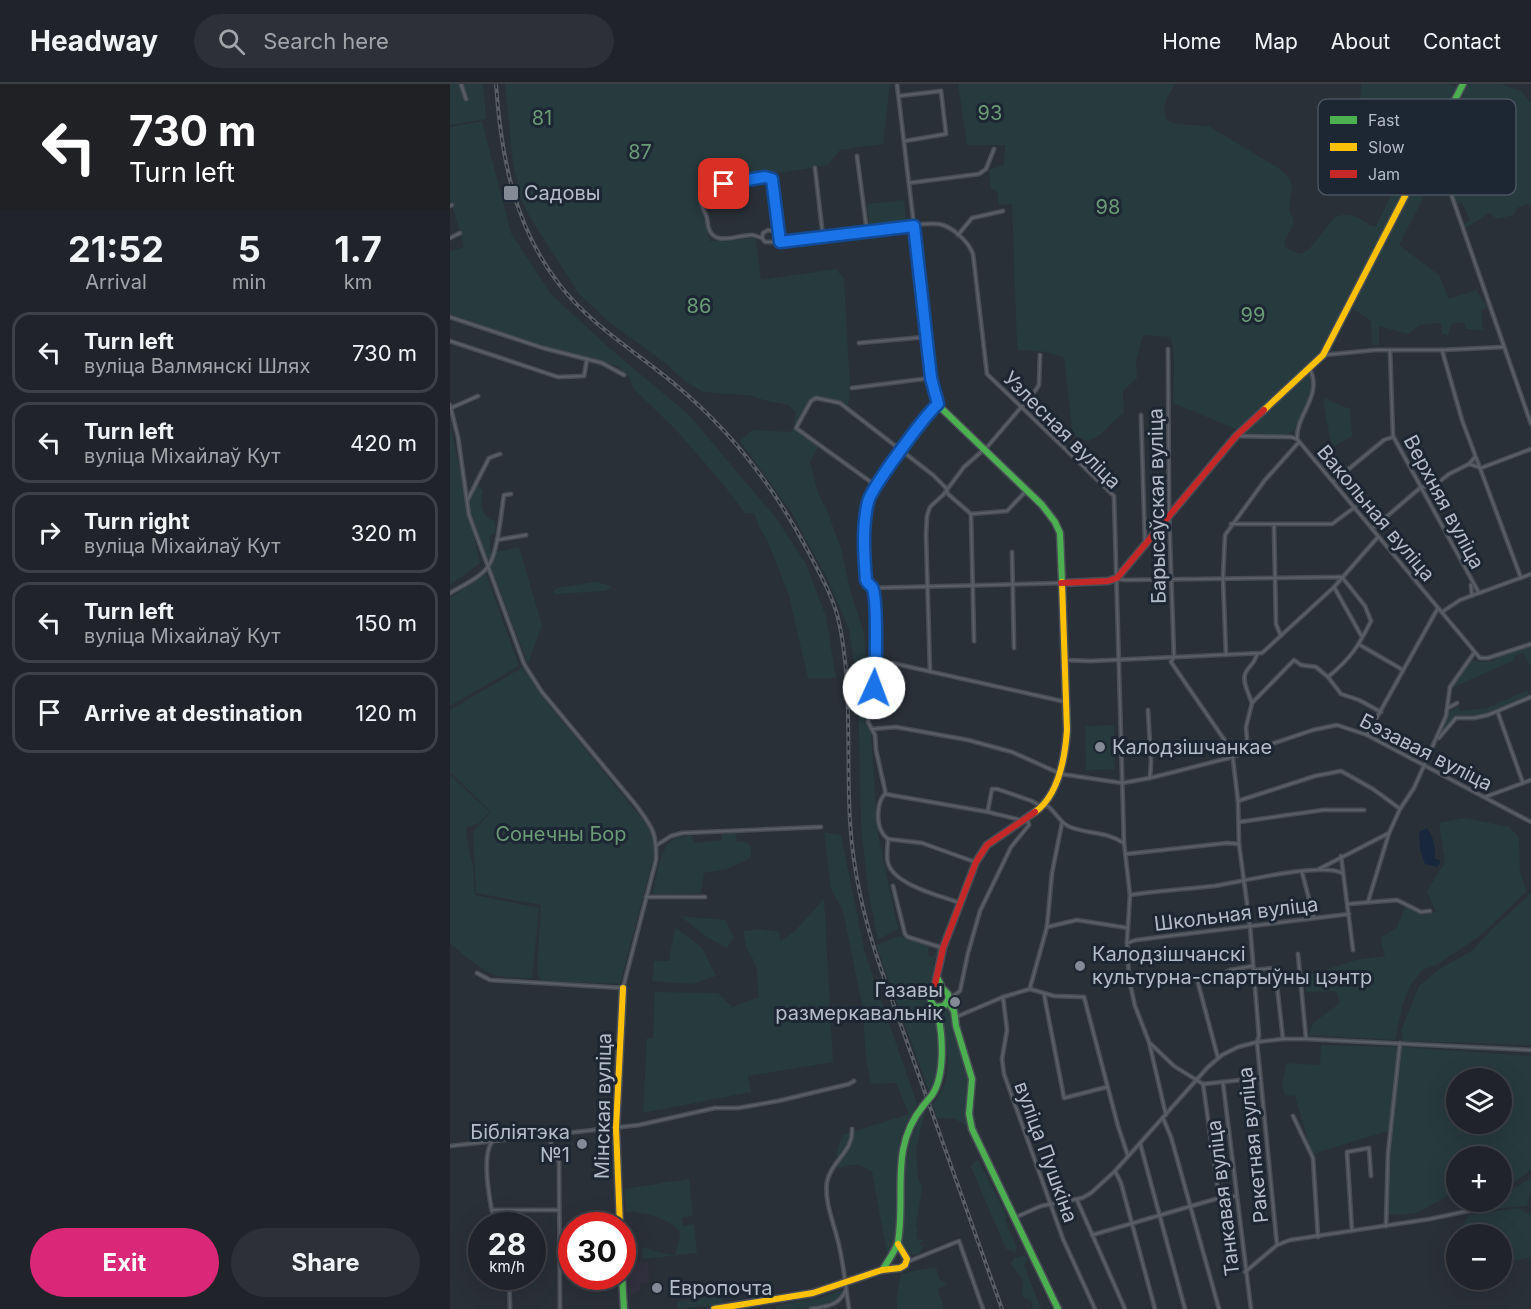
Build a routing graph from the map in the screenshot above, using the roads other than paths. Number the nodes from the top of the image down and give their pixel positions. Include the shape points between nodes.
1 (461, 84) edge
2 (897, 84) edge
3 (1463, 84) edge
4 (899, 96) junction
5 (466, 99) dead end
6 (1455, 99) edge
7 (904, 141) junction
8 (993, 149) dead end
9 (857, 156) dead end
10 (815, 168) dead end
11 (909, 183) junction
12 (1405, 195) edge
13 (1451, 195) edge
14 (1003, 211) dead end
15 (914, 226) junction
16 (778, 232) junction
17 (867, 232) junction
18 (460, 233) dead end
19 (958, 235) junction
20 (823, 237) junction
21 (450, 238) edge
22 (762, 238) junction
23 (780, 242) junction
24 (450, 317) edge
25 (927, 337) junction
26 (450, 341) edge
27 (859, 343) dead end
28 (1504, 346) junction
29 (1168, 349) dead end
30 (1390, 350) junction
31 (1442, 350) junction
32 (1323, 355) junction
33 (1040, 356) dead end
34 (587, 359) junction
35 (1310, 369) junction
36 (624, 375) dead end
37 (931, 378) junction
38 (852, 388) dead end
39 (478, 396) dead end
40 (938, 404) junction
41 (451, 407) edge
42 (1021, 408) junction
43 (1141, 416) dead end
44 (1531, 424) edge
45 (1236, 436) junction
46 (1393, 436) junction
47 (1298, 441) junction
48 (984, 449) junction
49 (1531, 449) edge
50 (902, 450) junction
51 (500, 454) dead end
52 (1475, 457) junction
53 (1469, 464) junction
54 (1480, 468) junction
55 (1333, 482) junction
56 (876, 486) junction
57 (946, 488) junction
58 (1420, 488) junction
59 (1027, 490) junction
60 (511, 494) dead end
61 (466, 501) junction
62 (1355, 507) junction
63 (970, 514) junction
64 (1169, 516) junction
65 (1232, 524) junction
66 (1274, 525) junction
67 (1372, 530) junction
68 (526, 535) dead end
69 (1378, 537) junction
70 (497, 540) junction
71 (1145, 544) junction
72 (1012, 552) dead end
73 (489, 566) junction
74 (1531, 574) edge
75 (1275, 577) junction
76 (1342, 577) junction
77 (1117, 578) junction
78 (1223, 578) junction
79 (1521, 578) junction
80 (1170, 579) junction
81 (1471, 582) junction
82 (1061, 583) junction
83 (1014, 584) junction
84 (971, 585) junction
85 (928, 586) junction
86 (1334, 587) junction
87 (872, 588) junction
88 (450, 593) edge
89 (1479, 593) junction
90 (1472, 596) junction
91 (1438, 608) junction
92 (1442, 612) junction
93 (1281, 636) junction
94 (1363, 638) junction
95 (974, 641) dead end
96 (1531, 644) edge
97 (1360, 645) junction
98 (1014, 648) dead end
99 (1474, 652) junction
100 (1257, 654) junction
101 (1226, 655) junction
102 (1167, 657) junction
103 (1174, 657) junction
104 (1480, 658) junction
105 (1119, 659) junction
106 (1064, 660) junction
107 (1469, 661) junction
108 (1171, 662) junction
109 (876, 669) junction
110 (1402, 670) junction
111 (930, 672) junction
112 (1328, 677) junction
113 (1531, 697) edge
114 (1066, 702) junction
115 (1252, 702) junction
116 (1457, 703) dead end
117 (1448, 708) junction
118 (1148, 710) dead end
119 (1497, 711) junction
120 (1381, 712) junction
121 (872, 729) junction
122 (1367, 735) junction
123 (1437, 740) junction
124 (1248, 753) junction
125 (1233, 758) junction
126 (1424, 766) junction
127 (1060, 773) junction
128 (1150, 778) junction
129 (1531, 780) edge
130 (1122, 783) junction
131 (1522, 783) junction
132 (885, 794) junction
133 (1485, 797) junction
134 (1238, 801) junction
135 (1043, 806) junction
136 (1400, 809) junction
137 (1364, 810) dead end
138 (988, 812) junction
139 (1025, 819) junction
140 (1239, 822) junction
141 (1531, 822) edge
142 (1062, 823) junction
143 (821, 827) dead end
144 (1389, 833) junction
145 (888, 840) junction
146 (1124, 843) junction
147 (1239, 844) junction
148 (657, 845) junction
149 (1126, 854) junction
150 (1341, 856) junction
151 (976, 862) junction
152 (1316, 870) junction
153 (1302, 872) junction
154 (1342, 873) junction
155 (1243, 879) junction
156 (893, 886) dead end
157 (1130, 895) junction
158 (646, 897) junction
159 (705, 897) dead end
160 (1368, 902) junction
161 (960, 903) junction
162 (1348, 904) junction
163 (1430, 911) dead end
164 (1349, 914) junction
165 (1314, 918) junction
166 (1250, 926) junction
167 (1047, 927) junction
168 (1128, 928) junction
169 (1128, 934) junction
170 (1136, 940) junction
171 (1127, 944) junction
172 (943, 948) junction
173 (1353, 950) dead end
174 (1298, 954) dead end
175 (1253, 968) junction
176 (477, 973) dead end
177 (937, 978) junction
178 (623, 988) junction
179 (934, 989) junction
180 (1030, 989) junction
181 (1044, 994) junction
182 (1003, 997) junction
183 (945, 1001) junction
184 (955, 1017) junction
185 (1283, 1039) junction
186 (1306, 1039) junction
187 (1149, 1042) junction
188 (1257, 1042) junction
189 (1400, 1043) junction
190 (1531, 1050) edge
191 (1218, 1058) junction
192 (1260, 1078) junction
193 (1197, 1079) junction
194 (854, 1081) dead end
195 (1223, 1083) junction
196 (1203, 1084) junction
197 (1107, 1087) junction
198 (1164, 1116) junction
199 (1293, 1116) dead end
200 (616, 1128) junction
201 (852, 1129) dead end
202 (550, 1134) junction
203 (493, 1141) junction
204 (1140, 1143) junction
205 (450, 1146) edge
206 (1128, 1156) junction
207 (1115, 1171) junction
208 (1371, 1176) dead end
209 (1236, 1196) junction
210 (1219, 1198) junction
211 (1077, 1200) junction
212 (1050, 1203) junction
213 (1190, 1206) junction
214 (492, 1210) joint
215 (559, 1210) junction
216 (619, 1212) edge
217 (1461, 1212) edge
218 (1160, 1215) junction
219 (1014, 1218) junction
220 (1132, 1224) junction
221 (1386, 1226) junction
222 (1352, 1232) junction
223 (1092, 1235) junction
224 (1318, 1237) junction
225 (898, 1244) junction
226 (1277, 1245) junction
227 (894, 1251) junction
228 (905, 1257) junction
229 (889, 1261) junction
230 (894, 1268) junction
231 (882, 1270) junction
232 (1245, 1272) junction
233 (845, 1287) junction
234 (509, 1290) edge
235 (623, 1290) edge
236 (510, 1309) edge
237 (560, 1309) edge
238 (624, 1309) edge
239 (714, 1309) edge
240 (811, 1309) edge
241 (849, 1309) edge
242 (983, 1309) edge
243 (1058, 1309) edge
244 (1095, 1309) edge
245 (1125, 1309) edge
246 (1155, 1309) edge
247 (1185, 1309) edge
248 (1218, 1309) edge
249 (1251, 1309) edge

1 - 5 street
2 - 4 street
3 - 6 main road
4 - 7 street
4 - 7 street via 941,91 946,134
7 - 11 street
8 - 11 street via 986,169 979,174
9 - 17 street
10 - 20 street
11 - 15 street
12 - 32 main road
13 - 28 street
14 - 19 street via 972,218
15 - 17 street
15 - 19 street via 942,225
15 - 25 main road
16 - 22 street via 768,230
16 - 22 street via 772,179 704,188 700,199 713,236
16 - 23 street
17 - 20 street
18 - 21 street
19 - 42 street, Узлесная вуліца via 973,254 987,374
20 - 23 street
22 - 23 street via 767,243
24 - 34 street
25 - 27 street
25 - 37 main road
26 - 34 street via 558,377 584,376
28 - 31 street
28 - 44 street
29 - 64 street, Барысаўская вуліца
30 - 31 street
30 - 32 street
30 - 46 street, Верхняя вуліца
31 - 52 street
32 - 35 main road
33 - 42 street via 1039,385
34 - 36 street
35 - 45 main road
35 - 47 street via 1314,381 1312,396 1298,424
37 - 38 street
37 - 40 main road
39 - 41 street
40 - 48 main road
40 - 50 street
41 - 61 street
42 - 48 street
42 - 77 street, Узлесная вуліца via 1114,496
43 - 71 street
45 - 47 street, Вакольная вуліца via 1291,437
45 - 64 main road
46 - 55 street
46 - 58 street, Верхняя вуліца
47 - 55 street, Вакольная вуліца
47 - 65 street
48 - 57 street
48 - 59 main road
49 - 54 street
50 - 56 street
50 - 56 street via 840,403 816,398 811,401 796,428
50 - 57 street
51 - 61 street via 489,458
52 - 53 street
52 - 54 street
53 - 54 street
53 - 58 street
54 - 79 street
55 - 62 street, Вакольная вуліца
56 - 87 street via 866,509 866,580
57 - 63 street
57 - 85 street via 927,516
58 - 67 street
58 - 81 street, Верхняя вуліца
59 - 63 street via 1007,511
59 - 82 main road via 1047,510 1060,533
60 - 70 street via 504,495
61 - 73 street
62 - 66 street via 1332,524
62 - 67 street, Вакольная вуліца
63 - 84 street
64 - 71 main road
64 - 80 street, Барысаўская вуліца
65 - 66 street
65 - 78 street via 1224,539
66 - 75 street
67 - 69 street, Вакольная вуліца
68 - 70 street
69 - 76 street
69 - 91 street, Вакольная вуліца
70 - 73 street
71 - 77 main road
72 - 83 street
73 - 88 street
73 - 148 street via 524,664 535,683 650,823
74 - 79 street
75 - 76 street
75 - 78 street
75 - 93 street via 1276,624
76 - 86 street
76 - 94 street via 1368,611 1371,621
77 - 80 street
77 - 82 main road via 1108,582
77 - 105 street, Узлесная вуліца
78 - 80 street
78 - 101 street
79 - 89 street
80 - 103 street, Барысаўская вуліца
81 - 89 street, Верхняя вуліца
81 - 90 street
82 - 83 street
82 - 106 main road
83 - 84 street
83 - 98 street
84 - 85 street
84 - 95 street
85 - 87 street
85 - 111 street
86 - 93 street
86 - 94 street
87 - 109 street
89 - 90 street
90 - 92 street
91 - 92 street, Вакольная вуліца
91 - 110 street
92 - 99 street, Вакольная вуліца
93 - 100 street
94 - 97 street
96 - 104 street
97 - 110 street
97 - 112 street
99 - 104 street, Вакольная вуліца
99 - 107 street
100 - 101 street
100 - 115 street via 1244,678
101 - 103 street
102 - 103 street
102 - 105 street
102 - 108 street
103 - 108 street
104 - 107 street
105 - 106 street
105 - 130 street, Узлесная вуліца
106 - 114 main road
107 - 117 street via 1449,687
108 - 125 street
109 - 111 street via 892,663
109 - 121 street via 868,718
110 - 120 street
111 - 114 street
112 - 115 street via 1316,667 1294,660
112 - 120 street via 1341,694
113 - 119 street
114 - 127 main road via 1066,747
115 - 124 street via 1246,727
116 - 117 street
117 - 123 street
118 - 128 street
119 - 123 street via 1474,718 1456,718
119 - 131 street
120 - 122 street
121 - 127 street, Бэзавая вуліца via 896,727 968,740
121 - 132 street
122 - 124 street, Бэзавая вуліца via 1327,726
122 - 126 street, Бэзавая вуліца
123 - 126 street
124 - 125 street, Бэзавая вуліца
125 - 128 street, Бэзавая вуліца
125 - 134 street, Ракетная вуліца
126 - 133 street, Бэзавая вуліца
126 - 136 street
127 - 130 street, Бэзавая вуліца
127 - 135 main road
128 - 130 street, Бэзавая вуліца
129 - 131 street
130 - 146 street, Узлесная вуліца
131 - 133 street
132 - 138 street
132 - 145 street via 879,801 880,831
133 - 141 street, Бэзавая вуліца
134 - 136 street via 1341,771
134 - 140 street, Ракетная вуліца
135 - 138 street via 992,789
135 - 139 main road
135 - 142 street via 1050,807
136 - 144 street
137 - 140 street via 1323,810
138 - 139 street
139 - 151 main road via 987,845
139 - 183 street via 1029,825 1011,847 976,921 960,991
140 - 147 street, Ракетная вуліца
142 - 146 street via 1107,834
142 - 167 street
143 - 148 street via 682,833
144 - 150 street
144 - 160 street
145 - 151 street via 922,843
145 - 161 street via 891,869 909,883
146 - 149 street, Узлесная вуліца
147 - 149 street
147 - 155 street, Ракетная вуліца
148 - 158 street
149 - 157 street, Узлесная вуліца
150 - 152 street
150 - 154 street
151 - 161 main road
152 - 153 street
152 - 154 street
153 - 155 street
153 - 165 street
154 - 162 street
155 - 157 street
155 - 166 street, Ракетная вуліца
156 - 172 street via 905,934
157 - 168 street, Узлесная вуліца
158 - 159 street
158 - 178 street
160 - 162 street
160 - 163 street via 1396,900 1421,912
161 - 172 main road
162 - 164 street
164 - 165 street, Школьная вуліца
164 - 173 street
165 - 166 street, Школьная вуліца
166 - 170 street, Школьная вуліца
166 - 175 street, Ракетная вуліца
167 - 168 street via 1077,920
167 - 180 street
168 - 169 street, Узлесная вуліца
169 - 170 street
169 - 171 street, Узлесная вуліца
170 - 171 street, Школьная вуліца
171 - 187 street, Узлесная вуліца via 1135,1006
172 - 177 main road
174 - 186 street
175 - 185 street via 1275,968
175 - 188 street, Ракетная вуліца
175 - 191 street via 1230,970 1198,983
176 - 178 street via 490,980
177 - 179 main road
177 - 183 main road
178 - 200 main road, Мінская вуліца
179 - 183 main road
179 - 183 main road via 931,1003
180 - 181 street
180 - 182 street
181 - 197 street via 1084,997
181 - 197 street, вуліца Пушкіна via 1064,1098
182 - 184 street
182 - 212 street, вуліца Пушкіна via 1007,1029 1004,1074
183 - 184 main road
183 - 225 main road, bridge via 939,1085 912,1120 902,1150
184 - 219 main road via 971,1072 972,1129
185 - 186 street
185 - 188 street
186 - 189 street
187 - 193 street via 1174,1066
187 - 198 street, Узлесная вуліца
188 - 191 street
188 - 192 street, Ракетная вуліца
189 - 190 street
189 - 221 street via 1388,1154
191 - 193 street
192 - 195 street
192 - 226 street, Ракетная вуліца
193 - 196 street
193 - 198 street
194 - 200 street via 778,1101 715,1108
195 - 196 street
195 - 209 street, Танкавая вуліца
196 - 210 street
197 - 206 street
198 - 204 street
198 - 213 street, Узлесная вуліца
199 - 224 street via 1313,1158
200 - 202 street
200 - 216 main road, Мінская вуліца
201 - 233 street via 850,1143 827,1183
202 - 203 street
202 - 215 street via 551,1148 559,1162
203 - 205 street
203 - 214 street via 486,1156
204 - 206 street
204 - 218 street
206 - 207 street
207 - 211 street
207 - 220 street
208 - 222 street via 1369,1148 1347,1152
209 - 210 street
209 - 232 street, Танкавая вуліца
210 - 213 street
211 - 212 street
211 - 223 street
212 - 219 street
212 - 244 street, вуліца Пушкіна
213 - 218 street
213 - 248 street, Узлесная вуліца
214 - 215 street
215 - 237 street
217 - 221 street
218 - 220 street
218 - 247 street
219 - 243 main road
220 - 223 street
220 - 246 street
221 - 222 street
222 - 224 street
223 - 245 street
224 - 226 street
225 - 227 main road
225 - 228 main road
226 - 232 street
227 - 228 main road
227 - 229 main road
228 - 230 main road via 900,1269
228 - 242 street via 916,1258 959,1241
229 - 230 main road
229 - 231 main road
230 - 231 main road
231 - 233 main road
232 - 249 street, Танкавая вуліца
233 - 239 main road
233 - 240 street via 833,1305
233 - 241 street
234 - 236 street
235 - 238 main road

